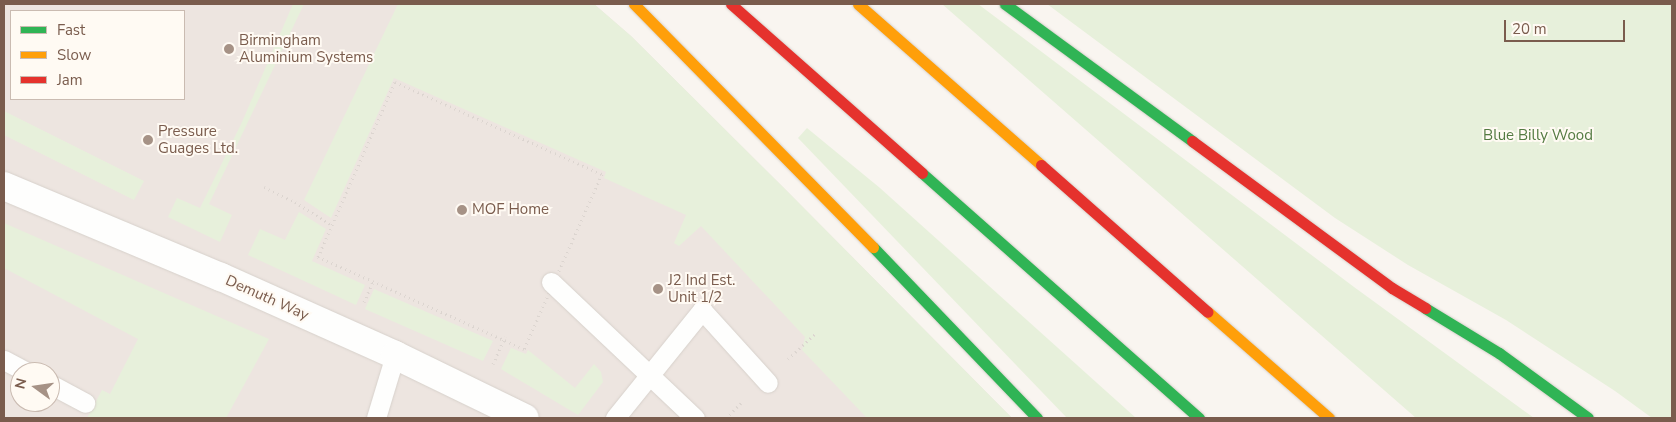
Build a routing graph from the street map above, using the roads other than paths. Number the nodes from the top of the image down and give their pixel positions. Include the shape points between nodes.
1 (634, 4) edge
2 (731, 4) edge
3 (858, 4) edge
4 (1005, 4) edge
5 (4, 186) edge
6 (551, 283) road end
7 (395, 355) junction
8 (649, 376) junction
9 (768, 383) dead end
10 (60, 389) edge
11 (85, 403) dead end
12 (376, 418) edge
13 (526, 418) edge
14 (615, 418) edge
15 (695, 418) edge
16 (1037, 418) edge
17 (1199, 418) edge
18 (1329, 418) edge
19 (1588, 418) edge

1 - 16 highway
2 - 17 highway
3 - 18 highway
4 - 19 highway via 1392,288 1500,354
5 - 7 street, Demuth Way via 157,249
6 - 8 lane
7 - 12 lane
7 - 13 street, Demuth Way
8 - 9 lane via 702,310
8 - 14 lane
8 - 15 lane
10 - 11 lane

